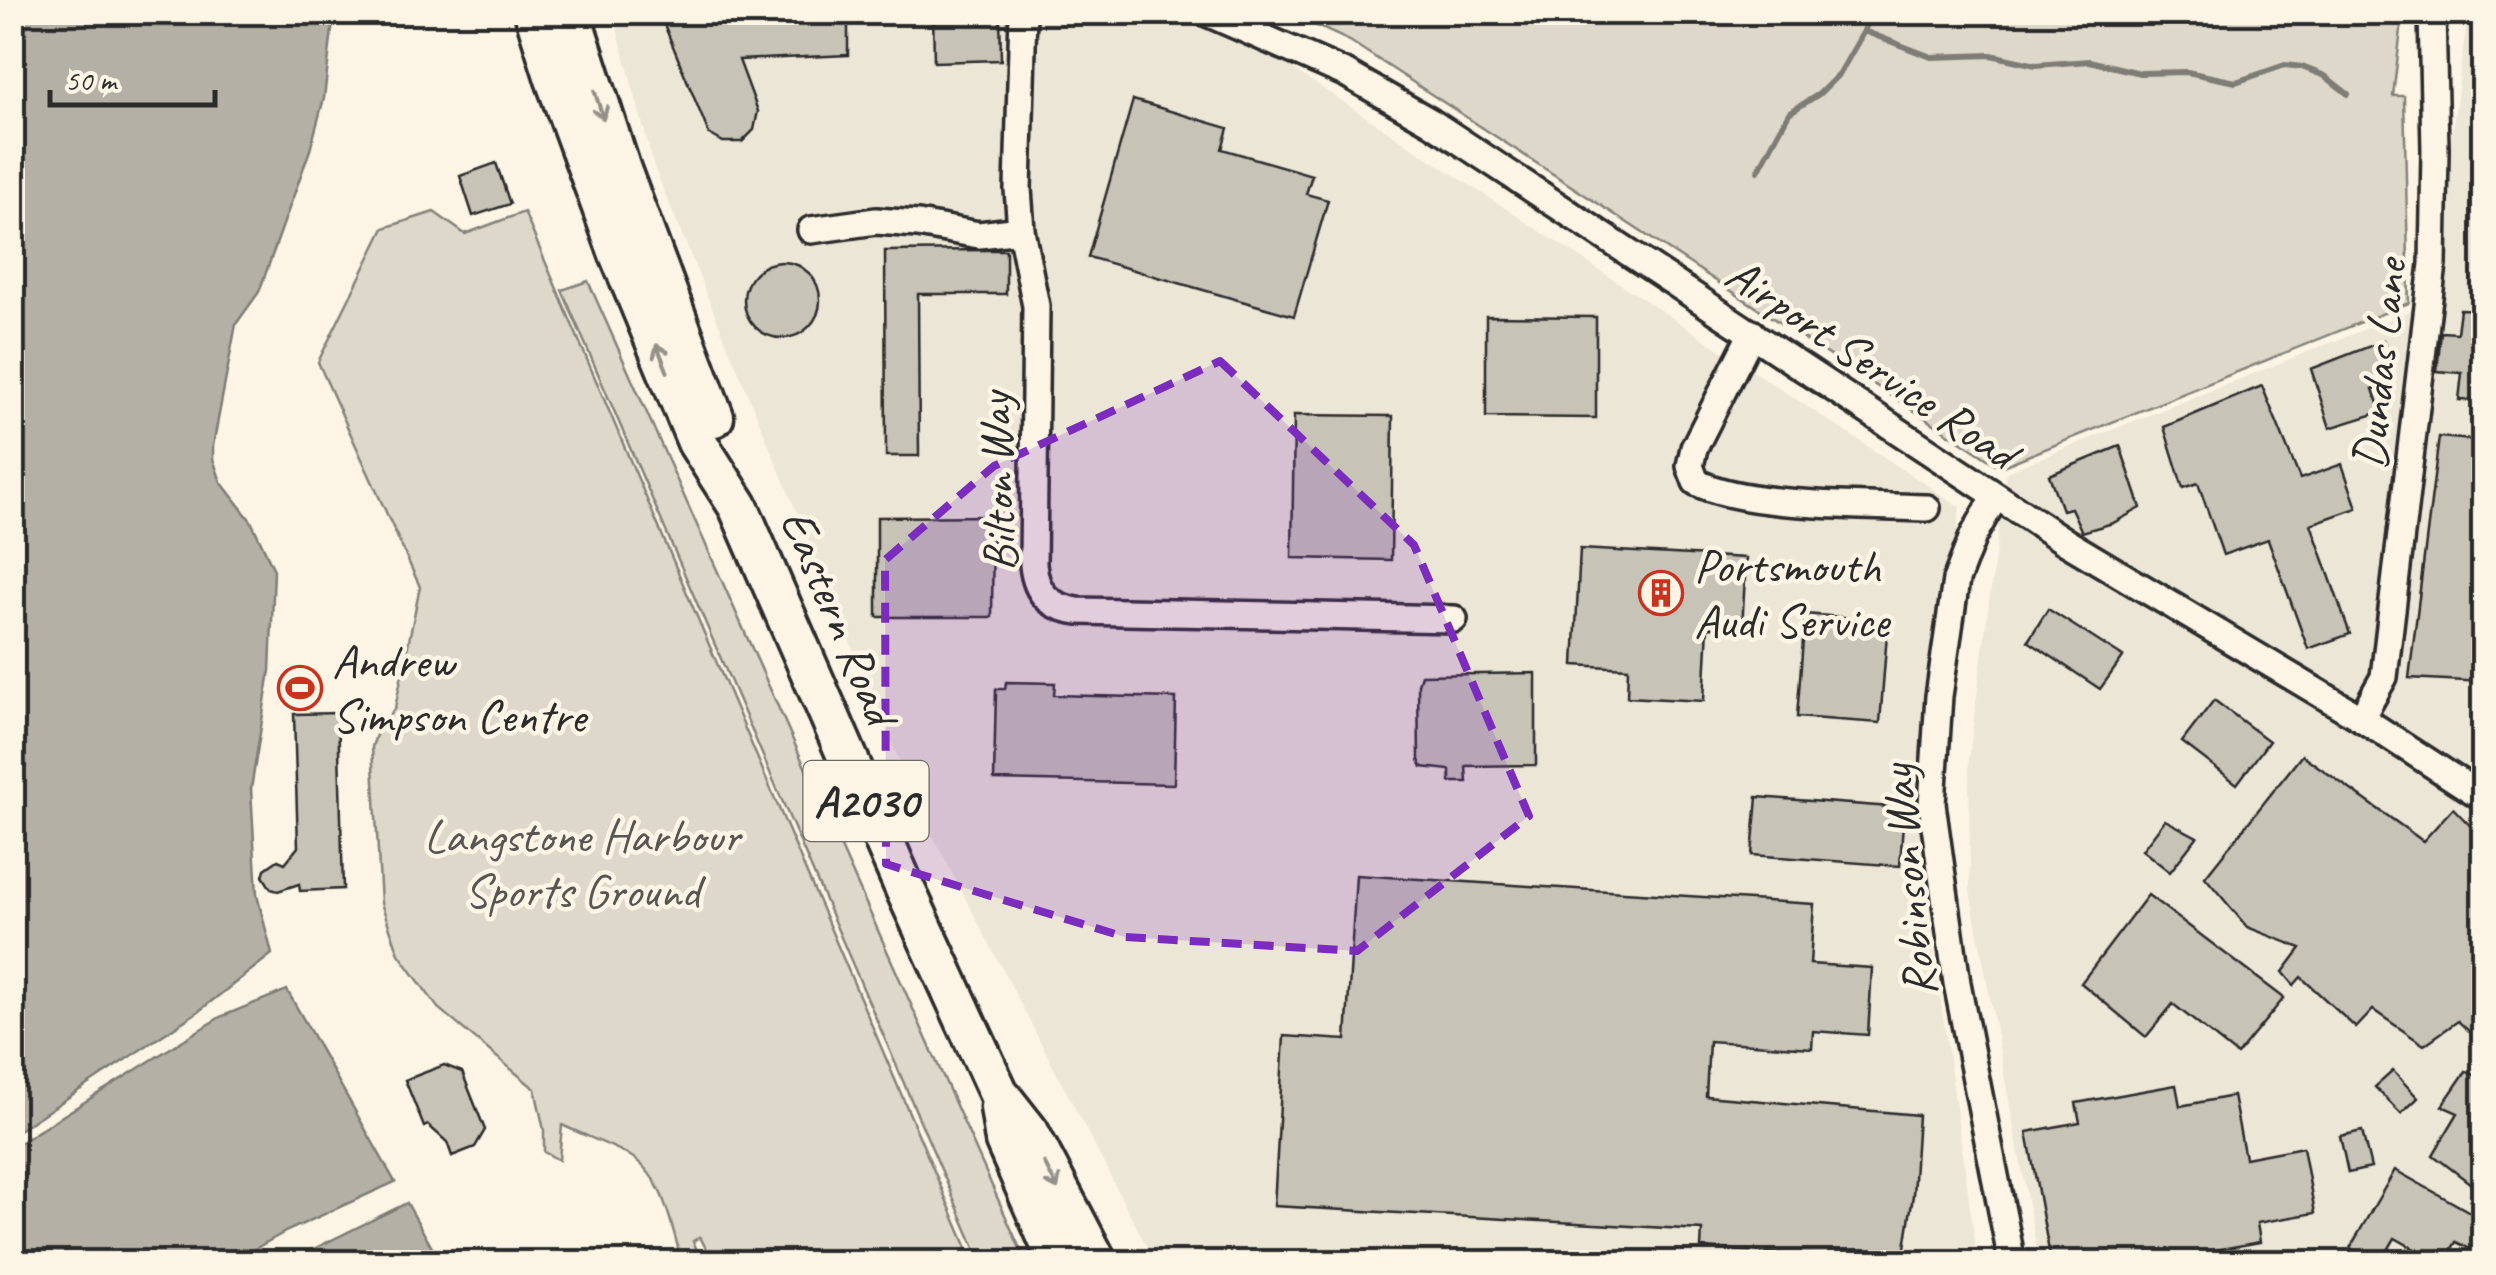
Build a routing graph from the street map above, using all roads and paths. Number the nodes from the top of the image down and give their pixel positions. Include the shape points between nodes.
1 (534, 12) edge
2 (570, 12) edge
3 (1024, 12) edge
4 (1205, 12) edge
5 (2432, 12) edge
6 (811, 230) dead end
7 (1022, 230) junction
8 (1752, 333) junction
9 (1996, 496) junction
10 (738, 506) junction
11 (1927, 508) dead end
12 (1454, 619) dead end
13 (2361, 718) junction
14 (2484, 798) edge
15 (999, 1094) junction
16 (1058, 1262) edge
17 (1097, 1262) edge
18 (2012, 1262) edge

10 -> 1 main road, Eastern Road / A2030 via 697,442 672,383
2 -> 10 main road, Eastern Road / A2030 via 621,170 721,434
3 - 7 street, Bilton Way
4 - 8 street, Airport Service Road via 1389,98
5 - 13 street, Dundas Lane via 2431,292 2384,677
6 - 7 street via 876,221 979,235
7 - 12 street, Bilton Way via 1036,306 1033,566 1048,600 1078,611
8 - 9 street, Airport Service Road
8 - 11 street via 1694,448 1690,466 1696,482 1766,499
9 - 13 street, Airport Service Road
9 - 18 street, Robinson Way via 1956,580 1932,804 1954,968
10 - 15 main road, Eastern Road / A2030
13 - 14 street, Airport Service Road
15 - 16 main road, Eastern Road / A2030 via 1005,1141
15 -> 17 main road, Eastern Road / A2030 via 1028,1132

